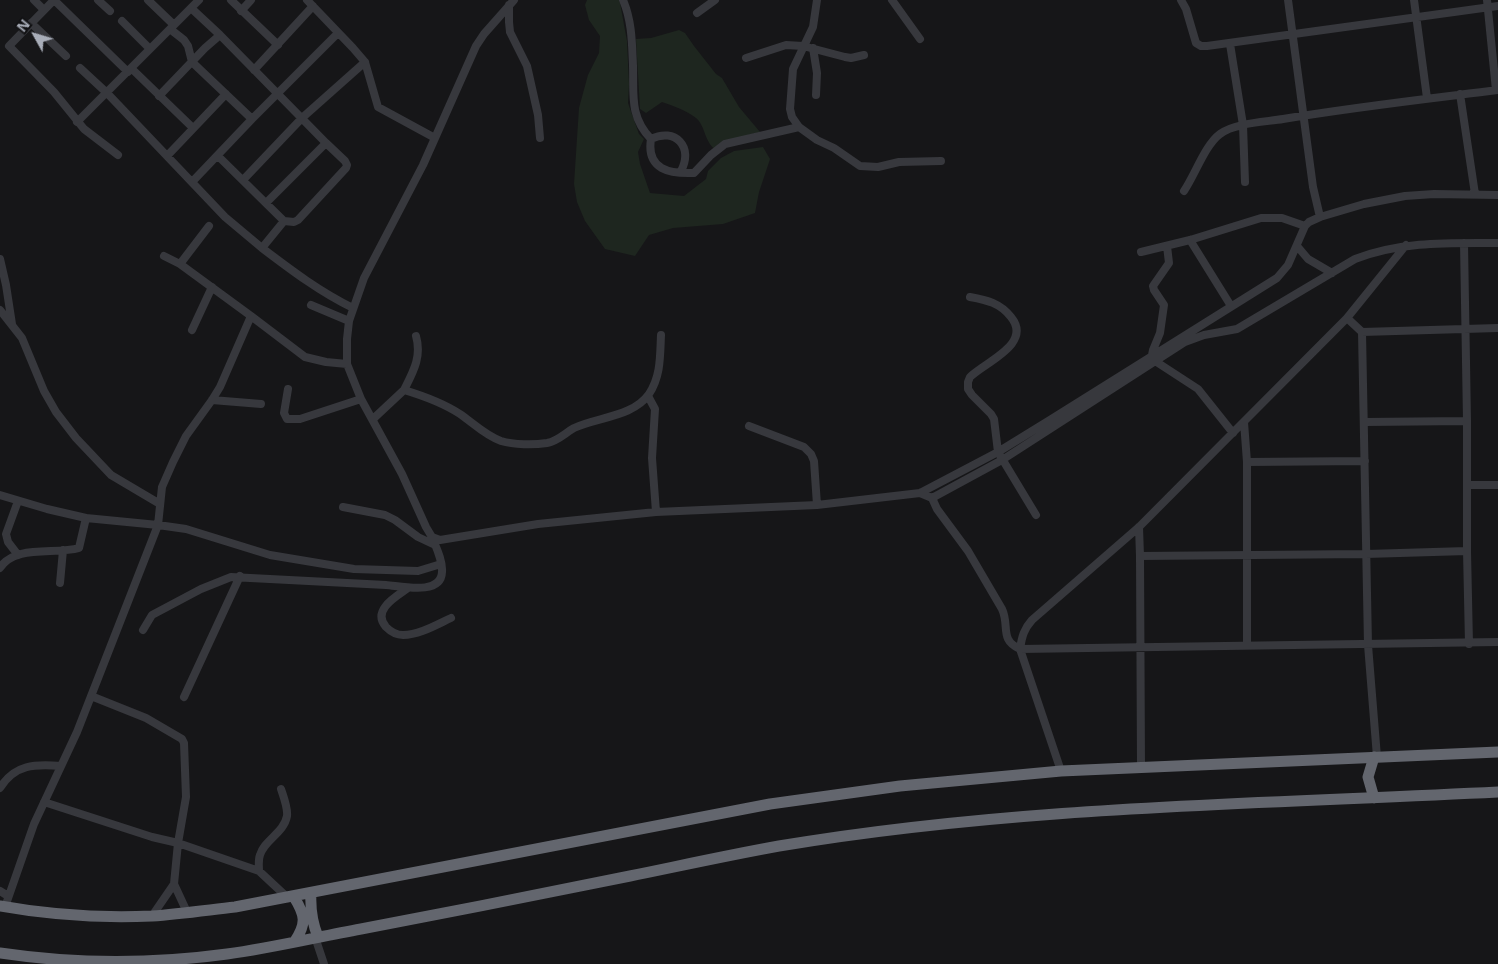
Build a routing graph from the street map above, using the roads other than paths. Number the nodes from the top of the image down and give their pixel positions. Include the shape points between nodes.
1 (34, 0) edge
2 (54, 0) edge
3 (98, 0) edge
4 (148, 0) edge
5 (199, 0) edge
6 (231, 0) edge
7 (251, 0) edge
8 (623, 0) edge
9 (715, 0) edge
10 (817, 0) edge
11 (892, 0) edge
12 (1181, 0) edge
13 (1288, 0) edge
14 (1414, 0) edge
15 (310, 3) edge
16 (512, 3) edge
17 (1488, 4) edge
18 (1498, 6) edge
19 (191, 8) junction
20 (44, 10) junction
21 (241, 10) junction
22 (110, 11) dead end
23 (697, 13) dead end
24 (1417, 18) junction
25 (122, 21) dead end
26 (31, 23) junction
27 (172, 27) junction
28 (338, 33) junction
29 (220, 35) junction
30 (1292, 35) junction
31 (920, 38) dead end
32 (1230, 44) junction
33 (0, 45) edge
34 (278, 45) junction
35 (9, 46) junction
36 (803, 46) junction
37 (812, 48) junction
38 (150, 49) junction
39 (864, 54) dead end
40 (66, 56) dead end
41 (746, 58) dead end
42 (192, 62) junction
43 (364, 62) junction
44 (80, 68) dead end
45 (129, 70) junction
46 (254, 70) junction
47 (1497, 90) edge
48 (107, 92) junction
49 (226, 94) junction
50 (278, 94) junction
51 (1460, 94) junction
52 (816, 95) dead end
53 (159, 96) junction
54 (1427, 98) junction
55 (1304, 115) junction
56 (302, 118) junction
57 (252, 119) junction
58 (77, 122) junction
59 (1243, 125) junction
60 (799, 127) junction
61 (192, 128) junction
62 (435, 138) junction
63 (540, 138) dead end
64 (650, 139) junction
65 (326, 143) junction
66 (118, 155) dead end
67 (167, 156) junction
68 (218, 156) junction
69 (941, 161) dead end
70 (681, 171) junction
71 (243, 180) junction
72 (192, 182) junction
73 (1245, 182) dead end
74 (1184, 191) dead end
75 (1476, 194) junction
76 (1498, 195) edge
77 (266, 203) junction
78 (1320, 217) junction
79 (284, 221) junction
80 (209, 226) dead end
81 (1305, 226) junction
82 (1190, 240) junction
83 (1464, 243) junction
84 (1498, 244) edge
85 (1406, 245) junction
86 (1167, 246) junction
87 (1297, 246) junction
88 (262, 248) junction
89 (1141, 252) dead end
90 (164, 256) dead end
91 (0, 259) edge
92 (180, 264) junction
93 (1332, 274) junction
94 (212, 287) junction
95 (970, 297) dead end
96 (311, 305) dead end
97 (1231, 306) junction
98 (353, 308) junction
99 (0, 310) edge
100 (251, 316) junction
101 (1346, 318) junction
102 (349, 321) junction
103 (12, 324) junction
104 (1498, 328) edge
105 (1465, 329) junction
106 (192, 330) dead end
107 (1362, 332) junction
108 (661, 335) dead end
109 (416, 336) dead end
110 (1154, 358) junction
111 (347, 364) junction
112 (288, 389) dead end
113 (404, 390) junction
114 (648, 396) junction
115 (361, 399) junction
116 (212, 400) junction
117 (261, 404) dead end
118 (373, 419) junction
119 (1466, 421) junction
120 (1244, 422) junction
121 (1364, 422) junction
122 (749, 426) dead end
123 (1233, 433) junction
124 (998, 452) junction
125 (1002, 460) junction
126 (1365, 461) junction
127 (1247, 462) junction
128 (1467, 485) junction
129 (1498, 485) edge
130 (920, 493) junction
131 (0, 495) edge
132 (932, 498) junction
133 (18, 501) junction
134 (160, 504) junction
135 (817, 505) junction
136 (343, 507) dead end
137 (656, 512) junction
138 (1036, 514) dead end
139 (86, 518) junction
140 (158, 524) junction
141 (1139, 527) junction
142 (434, 541) junction
143 (63, 550) junction
144 (1467, 551) junction
145 (1248, 554) junction
146 (1366, 554) junction
147 (18, 555) junction
148 (1140, 556) junction
149 (441, 564) junction
150 (0, 568) edge
151 (240, 576) junction
152 (60, 583) dead end
153 (408, 588) junction
154 (451, 618) dead end
155 (143, 630) dead end
156 (1498, 642) edge
157 (1368, 644) junction
158 (1469, 644) junction
159 (1247, 646) junction
160 (1141, 647) junction
161 (1020, 649) junction
162 (91, 696) junction
163 (184, 697) dead end
164 (1498, 752) edge
165 (1375, 757) junction
166 (61, 766) junction
167 (1142, 768) junction
168 (1061, 770) junction
169 (0, 788) edge
170 (281, 789) dead end
171 (1498, 792) edge
172 (1374, 798) junction
173 (44, 802) junction
174 (178, 843) junction
175 (259, 871) junction
176 (174, 884) junction
177 (0, 890) edge
178 (311, 893) junction
179 (291, 897) junction
180 (4, 903) edge
181 (187, 912) junction
182 (152, 916) junction
183 (317, 937) junction
184 (295, 942) junction
185 (0, 953) edge
186 (324, 964) edge

1 - 20 street
2 - 20 street
2 - 45 street
3 - 22 street
4 - 27 street
5 - 19 street
6 - 21 street
7 - 21 street
8 - 64 street via 631,26 635,113
9 - 23 street
10 - 36 street via 814,27
11 - 31 street
12 - 32 street via 1196,43 1201,46
13 - 30 street
14 - 24 street
15 - 28 street
15 - 34 street
16 - 62 street via 476,46
16 - 63 street via 510,32 527,66
17 - 18 street
17 - 24 street
17 - 47 street
19 - 27 street
19 - 29 street
20 - 26 street
21 - 34 street
24 - 30 street
24 - 54 street
25 - 38 street
26 - 35 street
26 - 40 street
27 - 38 street
27 - 42 street via 188,46
28 - 43 street
28 - 50 street
29 - 42 street
29 - 46 street
30 - 32 street
30 - 55 street
32 - 59 street
33 - 35 street
34 - 46 street
35 - 58 street via 54,92
36 - 37 street
36 - 41 street via 781,46
36 - 60 street via 793,68 789,101 792,117
37 - 39 street via 850,58
37 - 52 street via 817,74
38 - 45 street
42 - 49 street
42 - 53 street
43 - 56 street
43 - 62 street via 378,107
44 - 48 street
45 - 48 street
45 - 53 street
46 - 50 street
47 - 51 street
48 - 58 street
48 - 67 street
49 - 57 street
49 - 61 street
50 - 56 street
50 - 57 street
51 - 54 street
51 - 75 street
53 - 61 street
54 - 55 street
55 - 59 street
55 - 78 street
56 - 65 street
56 - 71 street
57 - 68 street
58 - 66 street
59 - 73 street
59 - 74 street via 1221,133 1214,140
60 - 69 street via 860,166
60 - 70 street via 725,144 694,172
61 - 67 street
62 - 98 street via 364,278
64 - 70 street via 651,157 656,164 664,170
64 - 70 street via 668,135 683,145 686,154
65 - 77 street
65 - 79 street via 345,161 346,168 298,220
67 - 72 street
68 - 71 street
68 - 72 street
71 - 77 street
72 - 88 street
75 - 76 street
75 - 78 street via 1405,196
77 - 79 street
78 - 81 street
79 - 88 street
80 - 92 street
81 - 82 street via 1282,218 1261,218
81 - 87 street
82 - 86 street
82 - 97 street
83 - 84 street
83 - 85 street
83 - 105 street
85 - 93 street via 1355,259
85 - 101 street
86 - 89 street
86 - 110 street via 1169,263 1153,286 1164,305
87 - 93 street via 1308,259
87 - 97 street via 1282,273
88 - 98 street via 332,298
90 - 92 street
91 - 103 street
92 - 94 street
93 - 110 street via 1237,329 1194,338
94 - 100 street
94 - 106 street
95 - 124 street via 995,303 1016,323 1016,336 1006,350 975,372 968,382 972,395 994,419
96 - 102 street
97 - 110 street
98 - 102 street
99 - 103 street
100 - 111 street via 305,357
100 - 116 street
101 - 107 street
101 - 120 street
102 - 111 street
103 - 134 street via 48,398 76,438 111,475
104 - 105 street
105 - 107 street
105 - 119 street
107 - 121 street
108 - 114 street via 660,369
109 - 113 street via 418,357
110 - 123 street via 1198,389
110 - 124 street
110 - 125 street
111 - 115 street
112 - 115 street via 284,412 287,419 300,419
113 - 114 street via 446,406 491,436 512,443 557,440 582,424 630,409
113 - 118 street
114 - 137 street via 655,409 652,458
115 - 118 street
116 - 117 street
116 - 134 street via 192,426 172,462 162,487
118 - 142 street
119 - 121 street
119 - 128 street
120 - 123 street
120 - 127 street
121 - 126 street
122 - 135 street via 804,447 811,454
123 - 141 street
124 - 125 street
124 - 130 street
125 - 132 street
125 - 138 street
126 - 127 street
126 - 146 street
127 - 145 street
128 - 129 street
128 - 144 street
130 - 132 street
130 - 135 street
131 - 133 street
132 - 161 street via 1002,609 1008,641
133 - 139 street
133 - 147 street via 6,534
134 - 140 street
135 - 137 street
136 - 142 street via 385,515 418,537
137 - 142 street via 538,524
139 - 140 street
139 - 143 street via 79,548
140 - 149 street via 270,554 354,569 418,571
140 - 162 street
141 - 148 street
141 - 161 street via 1032,620 1022,635
142 - 149 street
143 - 147 street
143 - 152 street
144 - 146 street
144 - 158 street
145 - 146 street
145 - 148 street
145 - 159 street
146 - 157 street
147 - 150 street via 9,558
148 - 160 street
149 - 153 street via 441,578 437,582 429,587
151 - 153 street
151 - 155 street via 201,588 152,615
151 - 163 street
153 - 154 street via 383,609 381,617 390,631 415,634
156 - 158 street
157 - 158 street
157 - 159 street
157 - 165 street
159 - 160 street
160 - 161 street
160 - 167 street
161 - 168 street
162 - 166 street
162 - 174 street via 146,718 182,739 186,797
164 - 165 highway
165 - 167 highway
165 - 172 highway via 1368,777
166 - 169 street via 28,766 10,775
166 - 173 street
167 - 168 highway
168 - 178 highway via 900,786 770,804
170 - 175 street via 287,816 260,855
171 - 172 highway
172 - 183 highway via 1163,807 948,823 860,834 777,846
173 - 174 street
173 - 180 street
174 - 175 street
174 - 176 street
175 - 179 street
176 - 181 street
176 - 182 street
177 - 180 street
178 - 179 highway
178 - 183 highway via 310,909
179 - 181 highway
179 - 184 highway via 303,914 301,932
180 - 182 highway via 72,914
181 - 182 highway
183 - 184 highway
183 - 186 street
184 - 185 highway via 225,955 153,961 56,961

